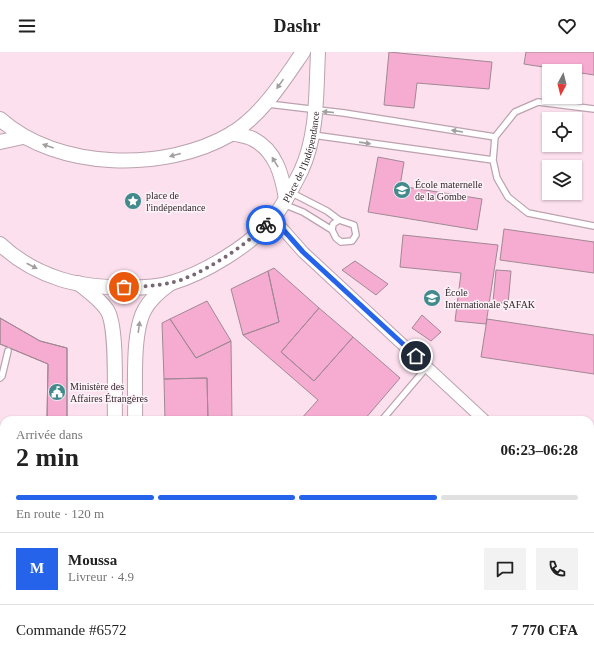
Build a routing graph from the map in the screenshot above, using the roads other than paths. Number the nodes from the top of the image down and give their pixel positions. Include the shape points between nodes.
1 (303, 52) edge
2 (318, 52) edge
3 (265, 103) junction
4 (594, 109) edge
5 (314, 110) junction
6 (0, 119) edge
7 (232, 133) junction
8 (312, 135) junction
9 (495, 136) junction
10 (23, 137) junction
11 (0, 142) edge
12 (493, 160) junction
13 (286, 198) junction
14 (273, 218) junction
15 (339, 220) junction
16 (594, 226) edge
17 (332, 230) junction
18 (0, 244) edge
19 (78, 283) junction
20 (171, 283) junction
21 (8, 350) dead end
22 (427, 366) junction
23 (0, 378) edge
24 (115, 416) edge
25 (135, 416) edge
26 (385, 416) edge
27 (480, 416) edge

1 -> 3 street
2 - 5 street, Place de l'Indépendance
3 - 5 lane
3 - 7 street
4 - 9 lane via 538,102 515,112
5 - 8 street, Place de l'Indépendance
9 -> 5 lane
6 - 10 street
7 -> 10 street via 195,150 160,159 130,161 108,161 74,154
13 -> 7 street via 278,165 269,152 253,139
8 -> 12 lane
8 - 13 street, Place de l'Indépendance via 301,170
9 - 12 lane
10 - 11 street
12 - 16 lane via 497,178 508,197 528,213
13 - 14 street, Place de l'Indépendance
13 - 15 lane via 327,211
13 - 17 lane
14 - 20 street, Place de l'Indépendance via 254,237 225,257
14 - 22 street via 303,252
15 - 17 lane via 333,224
15 - 17 lane via 354,224 356,235 352,241 341,242
18 -> 19 street, Place de l'Indépendance via 30,266 60,279
19 - 20 street, Place de l'Indépendance via 124,287
19 - 24 street via 99,300 112,320
25 -> 20 street via 135,366 140,320 152,300
21 - 23 lane
22 - 26 lane
22 - 27 street

